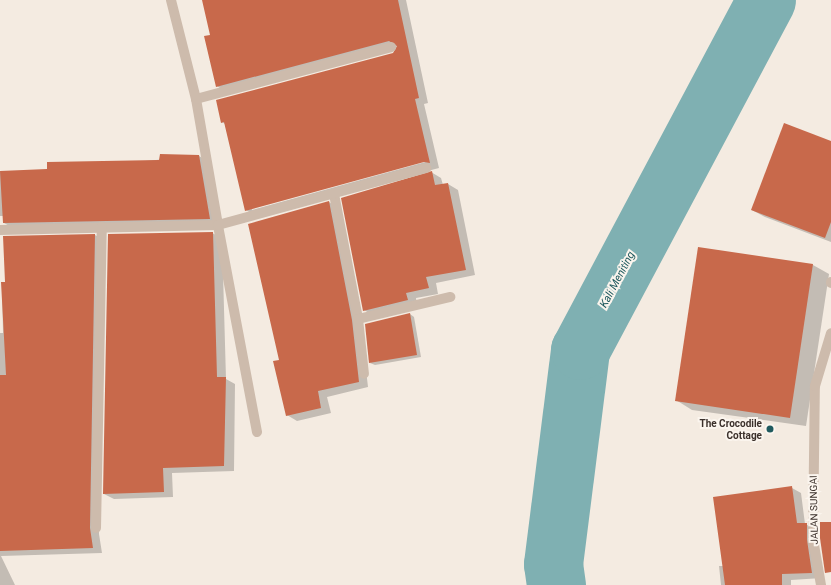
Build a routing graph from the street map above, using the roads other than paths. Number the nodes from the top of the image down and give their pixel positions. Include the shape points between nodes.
1 (171, 0) edge
2 (391, 47) dead end
3 (196, 100) junction
4 (426, 168) dead end
5 (334, 194) junction
6 (218, 225) junction
7 (102, 227) junction
8 (0, 230) edge
9 (450, 297) dead end
10 (358, 319) junction
11 (831, 333) edge
12 (364, 374) dead end
13 (257, 432) dead end
14 (96, 528) dead end
15 (821, 585) edge

1 - 3 street
2 - 3 street
3 - 6 street
4 - 5 street
5 - 6 street
5 - 10 street
6 - 7 street
6 - 13 street
7 - 8 street
7 - 14 street
9 - 10 street
10 - 12 street
11 - 15 street, JALAN SUNGAI via 815,386 813,540

